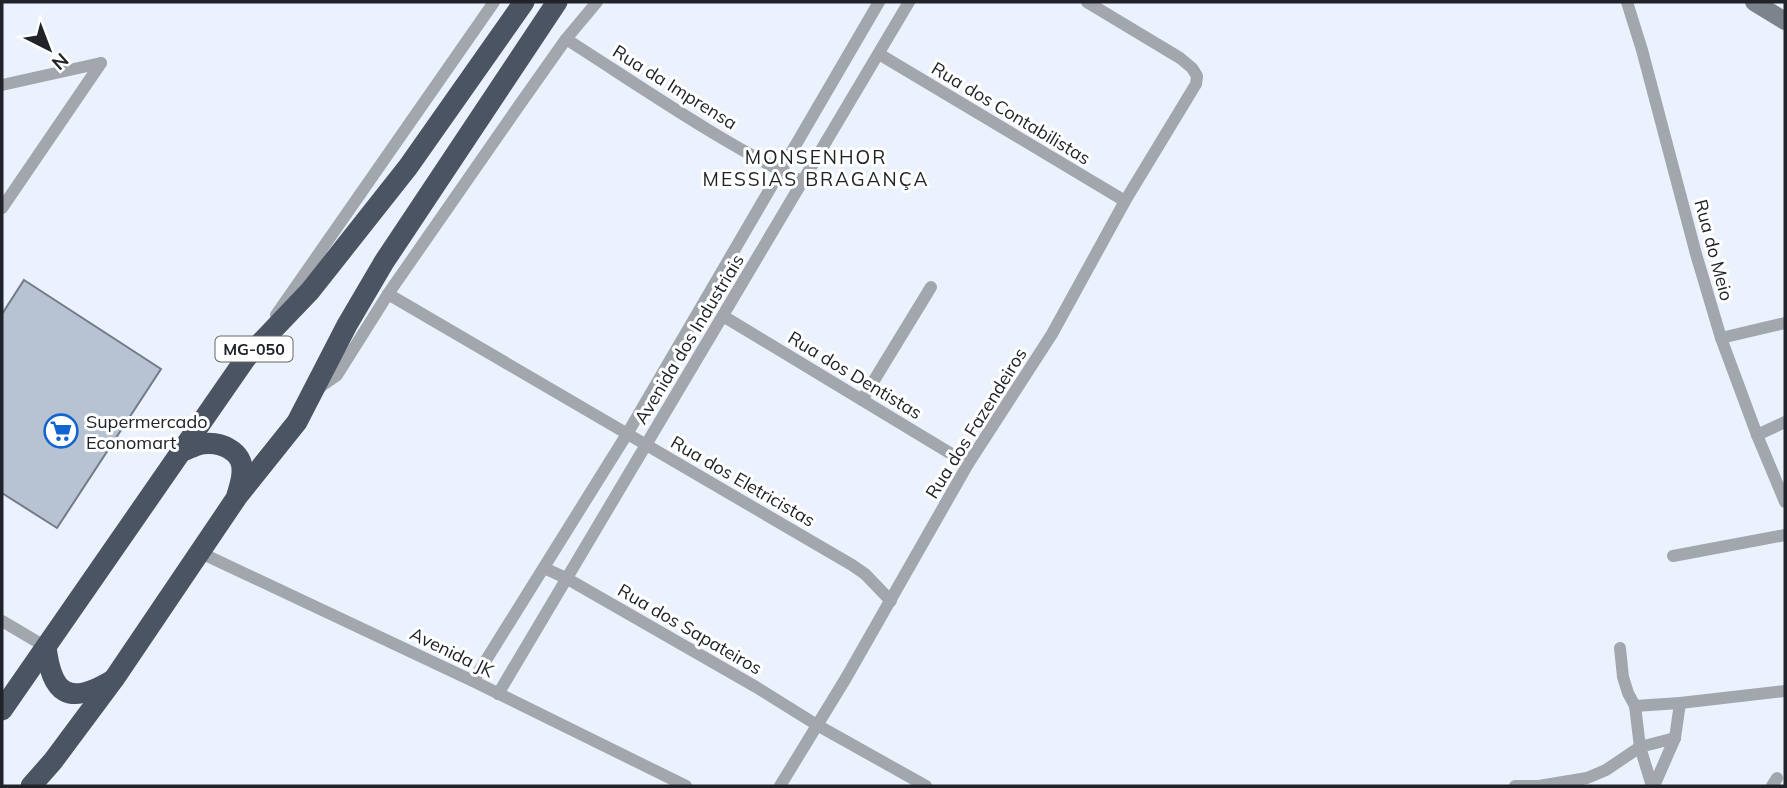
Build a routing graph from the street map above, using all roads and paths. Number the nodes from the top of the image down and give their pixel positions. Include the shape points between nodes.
1 (494, 2) edge
2 (524, 2) edge
3 (557, 2) edge
4 (566, 2) edge
5 (597, 2) edge
6 (879, 2) edge
7 (909, 2) edge
8 (1087, 2) edge
9 (1627, 2) edge
10 (1754, 2) edge
11 (1785, 21) edge
12 (566, 39) junction
13 (878, 54) junction
14 (2, 85) edge
15 (494, 97) junction
16 (779, 171) junction
17 (803, 182) junction
18 (1125, 201) junction
19 (2, 208) edge
20 (931, 287) dead end
21 (388, 294) junction
22 (723, 316) junction
23 (1785, 323) edge
24 (1721, 338) junction
25 (246, 358) junction
26 (311, 394) junction
27 (862, 400) junction
28 (1785, 422) edge
29 (627, 434) junction
30 (1757, 435) junction
31 (646, 445) junction
32 (180, 453) junction
33 (968, 464) junction
34 (237, 497) junction
35 (1785, 502) edge
36 (1785, 535) edge
37 (201, 553) junction
38 (1672, 556) dead end
39 (544, 568) junction
40 (566, 578) junction
41 (891, 601) junction
42 (2, 621) edge
43 (46, 647) junction
44 (1620, 648) dead end
45 (114, 680) junction
46 (473, 681) junction
47 (1785, 691) edge
48 (498, 694) junction
49 (1680, 703) junction
50 (1635, 706) junction
51 (2, 710) edge
52 (817, 725) junction
53 (1675, 738) junction
54 (1640, 747) junction
55 (34, 786) edge
56 (686, 786) edge
57 (780, 786) edge
58 (926, 786) edge
59 (1515, 786) edge
60 (1539, 786) edge
61 (1653, 786) edge

1 - 25 street
2 - 25 highway, MG-050 via 400,177 310,291
3 - 15 highway
4 - 15 highway
5 - 12 street
6 - 16 street, Avenida dos Industriais
7 - 13 street, Avenida dos Industriais
8 - 18 street, Rua dos Fazendeiros via 1180,58 1197,76
9 - 24 street, Rua do Meio
10 - 11 main road
12 - 16 street, Rua da Imprensa
12 - 21 street
13 - 17 street, Avenida dos Industriais
13 - 18 street, Rua dos Contabilistas
14 - 19 street via 101,63
15 - 26 highway via 384,262
16 - 17 street, Rua da Imprensa
16 - 29 street, Avenida dos Industriais
17 - 22 street, Avenida dos Industriais
18 - 33 street, Rua dos Fazendeiros via 1052,334
20 - 27 street
21 - 26 street via 337,375
21 - 29 street, Rua dos Eletricistas
22 - 27 street, Rua dos Dentistas
22 - 31 street, Avenida dos Industriais
23 - 24 street
24 - 30 street, Rua do Meio
25 - 32 highway, MG-050
26 - 34 highway via 297,422
27 - 33 street, Rua dos Dentistas
28 - 30 street
29 - 31 street, Rua dos Eletricistas
29 - 39 street, Avenida dos Industriais
30 - 35 street, Rua do Meio
31 - 40 street, Avenida dos Industriais
31 - 41 street, Rua dos Eletricistas via 852,565
32 - 34 highway via 201,444 220,443 231,449 243,471
32 - 43 highway, MG-050
33 - 41 street, Rua dos Fazendeiros
34 - 37 highway
36 - 38 street
37 - 45 highway
37 - 46 street, Avenida JK
39 - 40 street, Rua dos Sapateiros
39 - 46 street, Avenida dos Industriais
40 - 48 street, Avenida dos Industriais
40 - 52 street, Rua dos Sapateiros
41 - 52 street, Rua dos Fazendeiros
42 - 43 street
43 - 45 highway via 53,678 72,694 92,692
43 - 51 highway, MG-050
44 - 50 street via 1623,677
45 - 55 highway
46 - 48 street, Avenida JK
47 - 49 street
48 - 56 street, Avenida JK
49 - 50 street
49 - 53 street
50 - 54 street
52 - 57 street, Rua dos Fazendeiros
52 - 58 street, Rua dos Sapateiros
53 - 54 street
53 - 61 street
54 - 60 street via 1587,778
54 - 61 street
59 - 60 street

